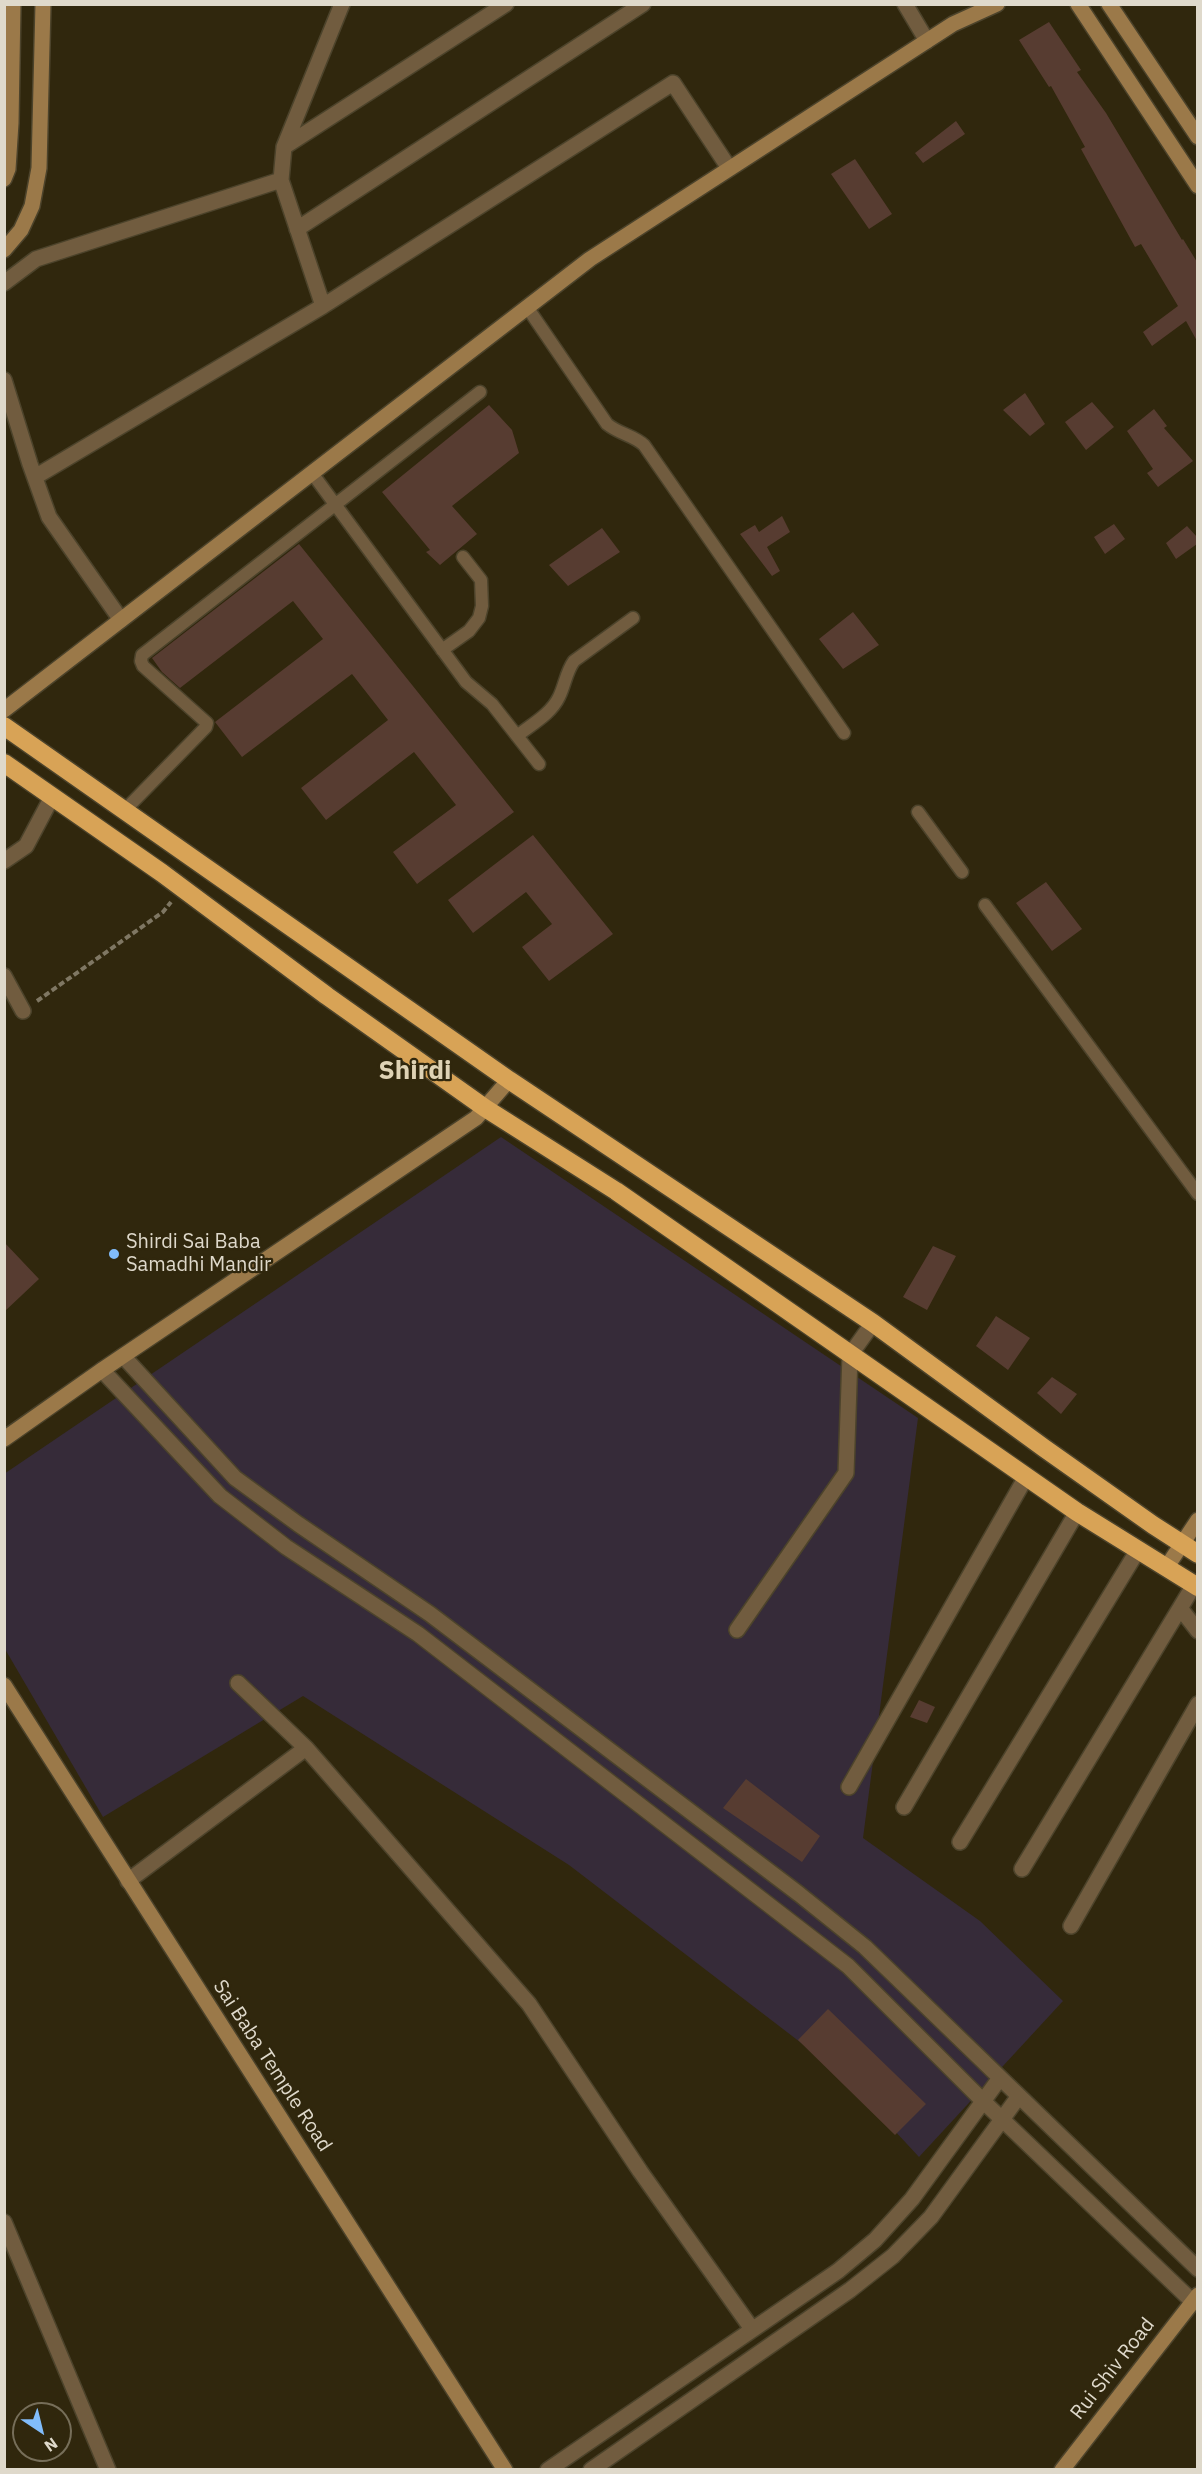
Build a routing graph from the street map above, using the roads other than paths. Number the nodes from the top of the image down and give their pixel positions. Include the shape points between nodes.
1 (13, 4) edge
2 (43, 4) edge
3 (342, 4) edge
4 (506, 4) edge
5 (644, 4) edge
6 (906, 4) edge
7 (997, 4) edge
8 (1078, 4) edge
9 (1109, 4) edge
10 (927, 41) junction
11 (1197, 137) edge
12 (284, 147) junction
13 (729, 168) junction
14 (4, 179) edge
15 (281, 180) junction
16 (1197, 186) edge
17 (297, 229) junction
18 (4, 250) edge
19 (4, 283) edge
20 (323, 306) junction
21 (527, 307) junction
22 (4, 380) edge
23 (480, 392) dead end
24 (312, 472) junction
25 (35, 477) junction
26 (336, 505) junction
27 (463, 557) dead end
28 (633, 618) dead end
29 (121, 620) junction
30 (442, 650) junction
31 (4, 710) edge
32 (4, 726) edge
33 (844, 733) dead end
34 (517, 736) junction
35 (4, 763) edge
36 (539, 764) dead end
37 (52, 797) junction
38 (124, 811) junction
39 (918, 812) dead end
40 (4, 861) edge
41 (962, 873) dead end
42 (985, 905) dead end
43 (4, 976) edge
44 (23, 1011) road end
45 (509, 1080) junction
46 (485, 1108) junction
47 (1197, 1194) edge
48 (873, 1323) junction
49 (850, 1355) junction
50 (123, 1356) junction
51 (102, 1370) junction
52 (4, 1439) edge
53 (1026, 1477) junction
54 (1077, 1512) junction
55 (1197, 1520) edge
56 (1190, 1549) edge
57 (1138, 1550) junction
58 (1166, 1568) junction
59 (1196, 1584) edge
60 (1180, 1608) junction
61 (737, 1630) dead end
62 (1197, 1631) edge
63 (238, 1683) dead end
64 (4, 1685) edge
65 (1197, 1704) edge
66 (306, 1748) junction
67 (849, 1787) dead end
68 (904, 1807) dead end
69 (960, 1842) dead end
70 (1022, 1869) dead end
71 (128, 1881) junction
72 (1071, 1926) dead end
73 (1000, 2078) junction
74 (1019, 2096) junction
75 (984, 2102) junction
76 (1002, 2119) junction
77 (4, 2222) edge
78 (1197, 2269) edge
79 (1195, 2298) edge
80 (752, 2329) junction
81 (108, 2469) edge
82 (505, 2469) edge
83 (548, 2469) edge
84 (591, 2469) edge
85 (1062, 2469) edge

1 - 14 street via 12,123
2 - 18 street via 39,168 32,206 21,230
3 - 12 street
4 - 12 street
5 - 17 street
6 - 10 street
7 - 10 street
8 - 16 street
9 - 11 street
10 - 13 street
12 - 15 street
13 - 20 street via 673,83
13 - 21 street via 590,259
15 - 17 street
15 - 19 street via 36,259
17 - 20 street
20 - 25 street
21 - 24 street
21 - 33 lane via 607,424 644,445
22 - 25 street
23 - 26 lane
24 - 26 lane
24 - 29 street
25 - 29 street via 49,517
26 - 30 lane
26 - 38 lane via 142,655 143,666 207,723
27 - 30 lane via 481,580 482,606 469,631
28 - 34 lane via 574,661 554,706
29 - 31 street
30 - 34 lane
32 - 38 highway
34 - 36 lane
35 - 37 highway
37 - 40 street via 26,846
37 - 46 highway
38 - 45 highway
39 - 41 lane
42 - 47 lane
43 - 44 street
45 - 46 street
45 - 48 highway
46 - 49 highway via 616,1191
46 - 50 street via 476,1118
48 - 49 street
48 - 56 highway
49 - 53 highway
49 - 61 street via 846,1473
50 - 51 street
50 - 73 street via 235,1478 430,1614 799,1894 865,1947
51 - 52 street
51 - 75 street via 220,1496 286,1547 418,1634 848,1966
53 - 54 highway
53 - 67 street
54 - 57 highway
54 - 68 street
55 - 56 street
56 - 58 street
57 - 58 highway
57 - 69 street
58 - 59 highway
59 - 60 street
60 - 62 street
60 - 70 street
63 - 66 street
64 - 71 street, Sai Baba Temple Road
65 - 72 street
66 - 71 street
66 - 80 street via 529,2004
71 - 82 street, Sai Baba Temple Road
73 - 74 street
73 - 75 street
74 - 76 street
74 - 78 street
75 - 76 street
75 - 80 street via 912,2199 875,2240 838,2271
76 - 79 street
76 - 84 street via 931,2217 893,2256 850,2290
77 - 81 street
79 - 85 street, Rui Shiv Road
80 - 83 street

